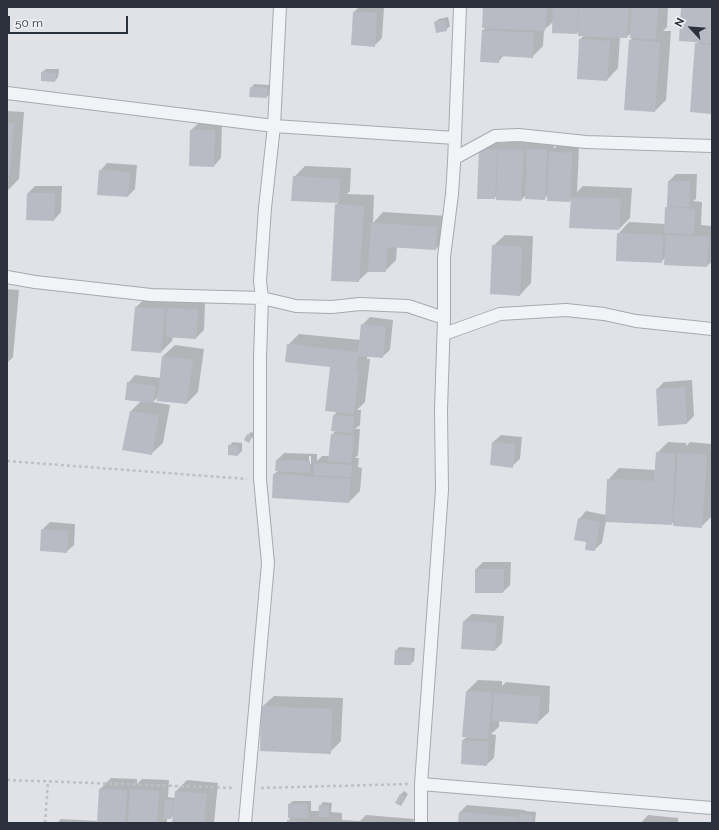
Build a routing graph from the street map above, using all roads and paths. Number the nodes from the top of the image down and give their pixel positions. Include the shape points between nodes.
1 (280, 7) edge
2 (460, 7) edge
3 (7, 93) edge
4 (274, 126) junction
5 (456, 138) junction
6 (712, 146) edge
7 (455, 158) junction
8 (7, 277) edge
9 (262, 298) junction
10 (444, 318) junction
11 (712, 328) edge
12 (444, 334) junction
13 (7, 461) edge
14 (260, 479) junction
15 (7, 780) edge
16 (48, 781) junction
17 (421, 784) junction
18 (248, 788) junction
19 (712, 808) edge
20 (45, 823) edge
21 (246, 823) edge
22 (421, 823) edge

1 - 4 street
2 - 5 street
3 - 4 street
4 - 5 street
4 - 9 street via 265,208 260,281
5 - 7 street
6 - 7 street via 586,142 519,135 495,136
7 - 10 street via 444,257
8 - 9 street via 151,295
9 - 10 street via 296,306 408,306
9 - 14 street
10 - 12 street
11 - 12 street via 636,322 604,314 566,310 500,314
12 - 17 street via 441,410 442,490
13 - 14 path
14 - 18 street via 268,563
15 - 16 path
16 - 18 path
16 - 20 path
17 - 18 path
17 - 19 street
17 - 22 street
18 - 21 street

